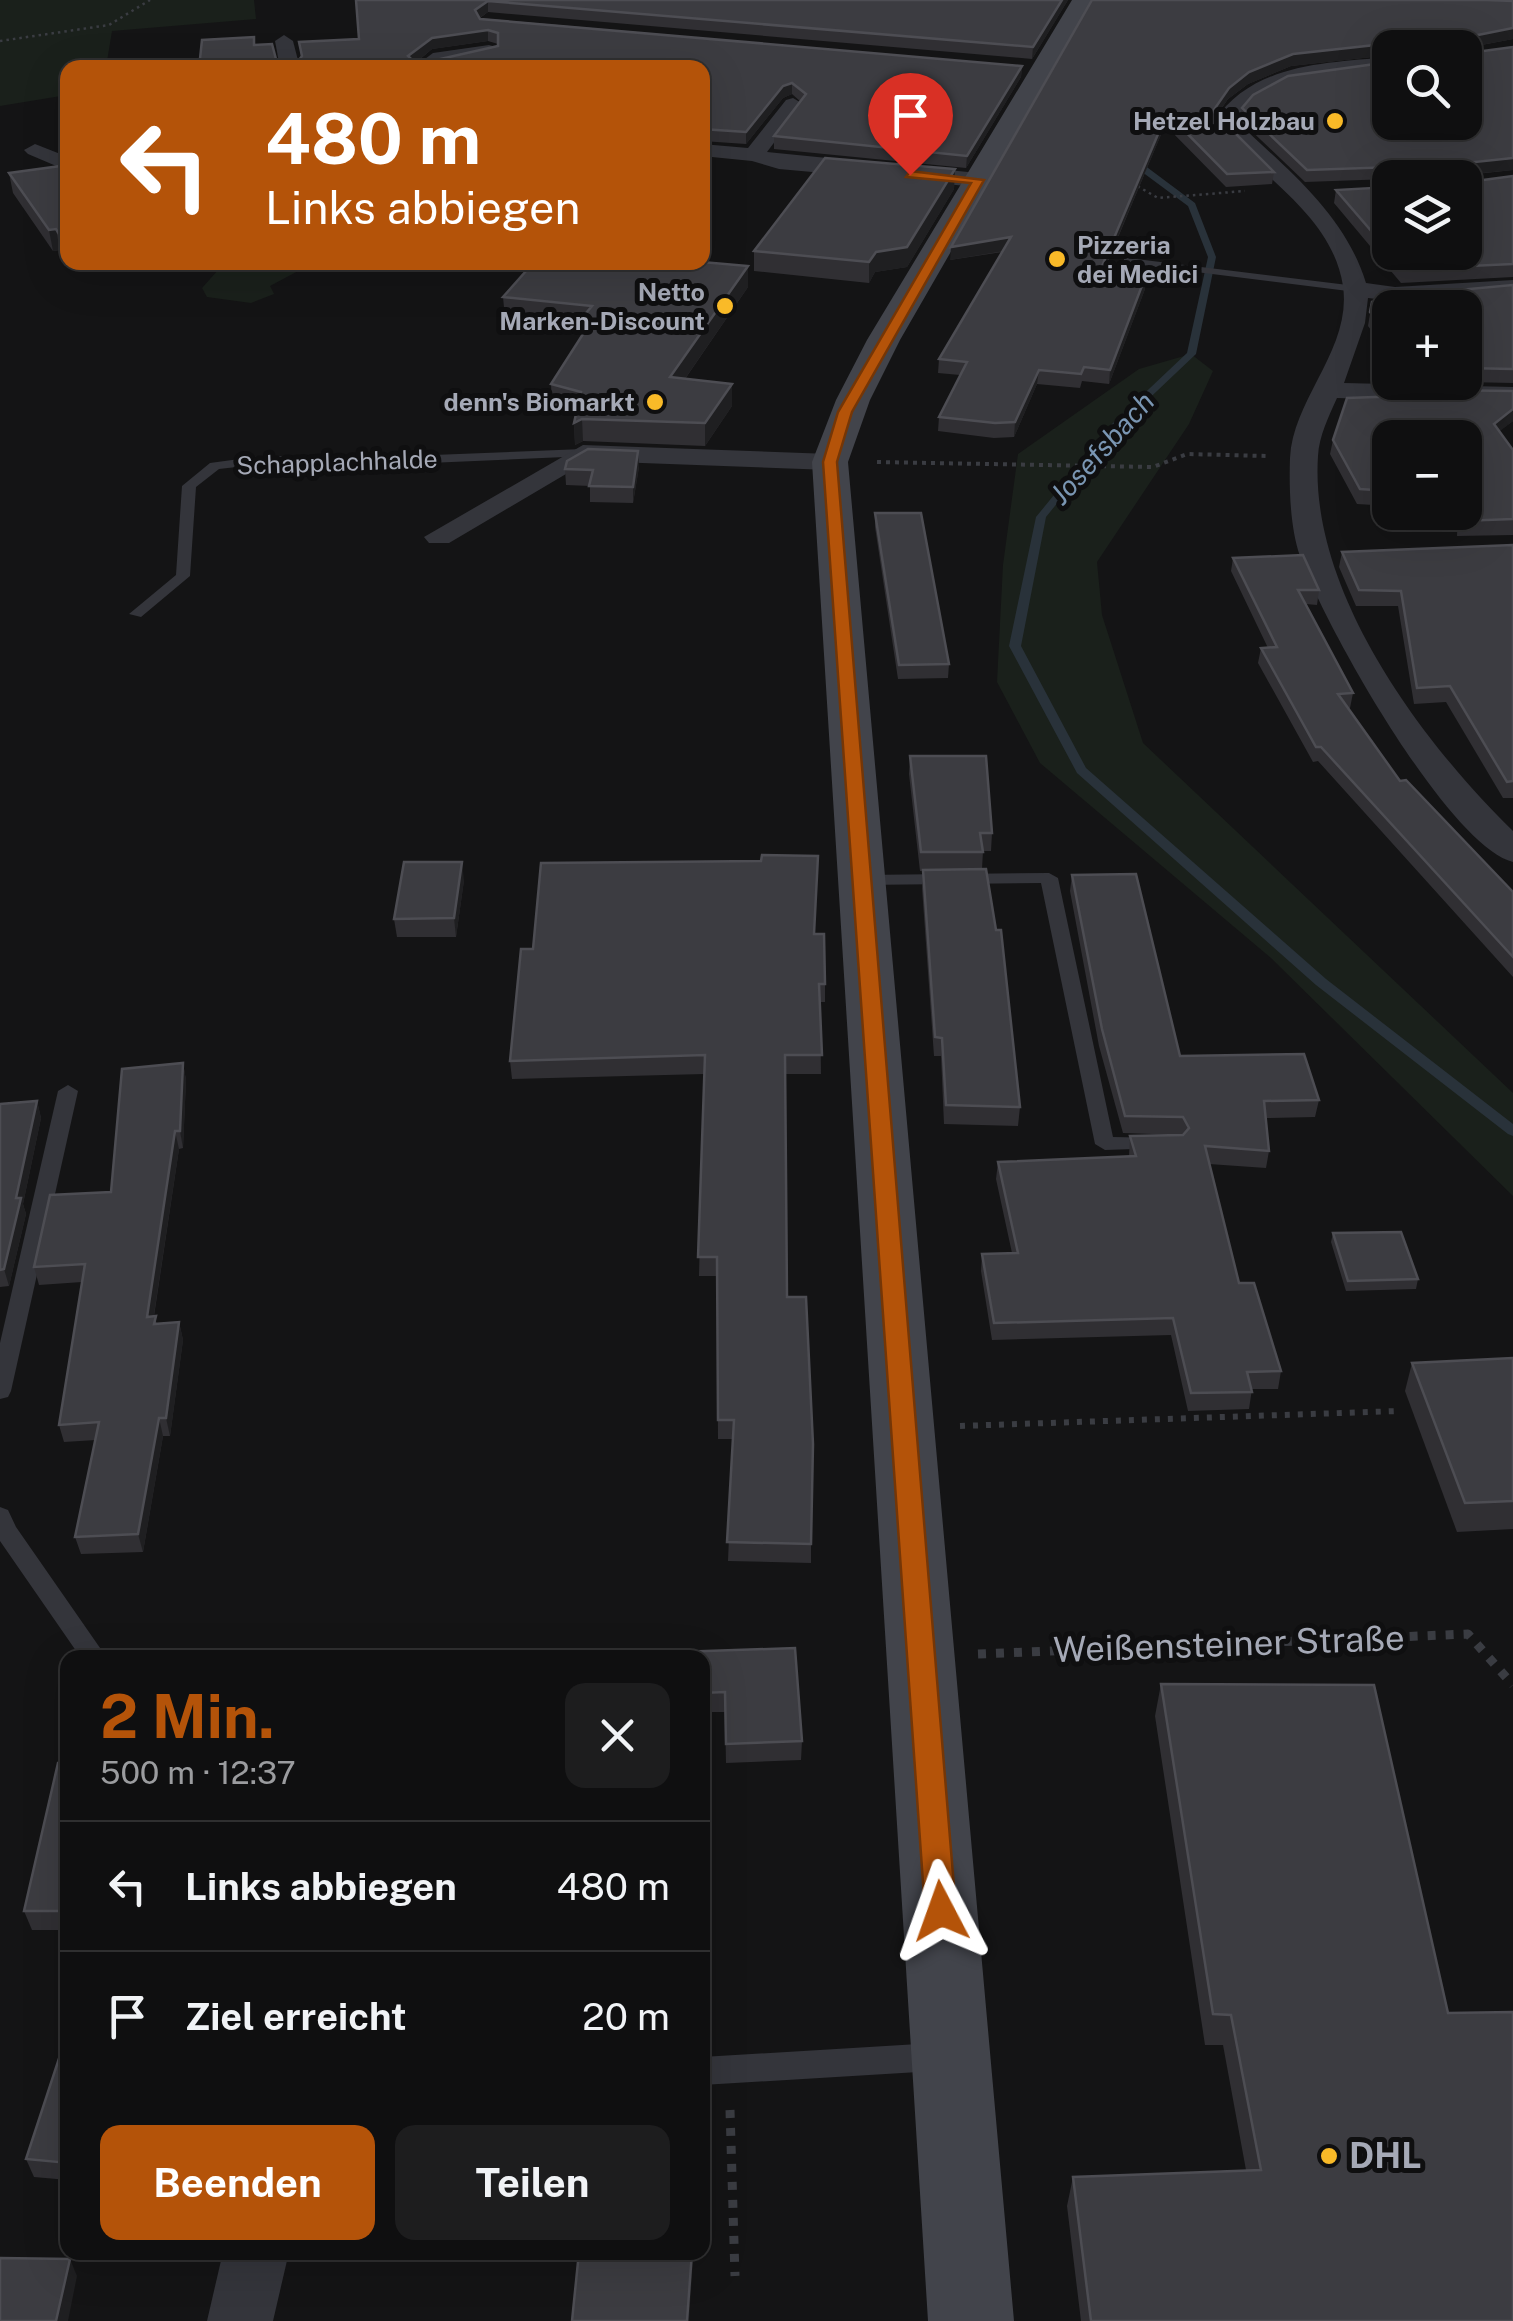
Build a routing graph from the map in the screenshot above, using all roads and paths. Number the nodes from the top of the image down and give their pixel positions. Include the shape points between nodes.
1 (150, 0) edge
2 (1084, 0) edge
3 (0, 41) edge
4 (284, 41) dead end
5 (490, 51) edge
6 (288, 60) edge
7 (435, 60) edge
8 (1372, 66) edge
9 (793, 104) edge
10 (35, 150) dead end
11 (710, 151) edge
12 (754, 155) junction
13 (60, 161) edge
14 (1124, 178) edge
15 (978, 180) junction
16 (1335, 192) edge
17 (1217, 193) edge
18 (1298, 194) junction
19 (1128, 261) dead end
20 (1513, 287) edge
21 (1356, 289) junction
22 (1327, 390) junction
23 (1513, 395) edge
24 (583, 453) junction
25 (1303, 457) junction
26 (830, 462) junction
27 (439, 537) dead end
28 (1353, 552) edge
29 (1314, 553) junction
30 (136, 614) dead end
31 (1513, 812) edge
32 (1473, 814) junction
33 (1513, 851) edge
34 (862, 880) junction
35 (68, 1091) dead end
36 (1172, 1143) edge
37 (0, 1391) edge
38 (1399, 1411) dead end
39 (904, 1428) junction
40 (0, 1516) edge
41 (89, 1650) edge
42 (921, 1656) junction
43 (1513, 1686) edge
44 (952, 2056) junction
45 (715, 2070) edge
46 (254, 2260) edge
47 (735, 2276) dead end
48 (240, 2321) edge
49 (971, 2321) edge

1 - 3 path via 127,18
2 - 15 main road via 1030,68
4 - 6 street
5 - 7 street
8 - 18 street via 1278,81 1232,104 1224,121
9 - 12 street
10 - 13 street
11 - 12 street
12 - 15 street via 779,163
14 - 17 path via 1158,198
15 - 26 main road via 845,412
16 - 18 street
18 - 21 street via 1326,225
19 - 21 lane
20 - 21 street via 1395,294
21 - 22 street via 1351,325
22 - 23 street
22 - 25 street
24 - 26 street, Schapplachhalde
24 - 27 street
24 - 30 lane, Schapplachhalde via 215,466 189,486 183,576
25 - 26 path via 1187,454 1153,467
25 - 29 street
26 - 34 main road
28 - 29 street
29 - 32 street via 1360,654
31 - 32 street
32 - 33 street
34 - 36 lane via 1050,878 1105,1144
34 - 39 main road
35 - 37 lane
38 - 39 path
39 - 42 main road
40 - 41 lane
42 - 43 path, Weißensteiner Straße via 1468,1634
42 - 44 main road
44 - 45 lane
44 - 49 main road
45 - 47 path
46 - 48 street

